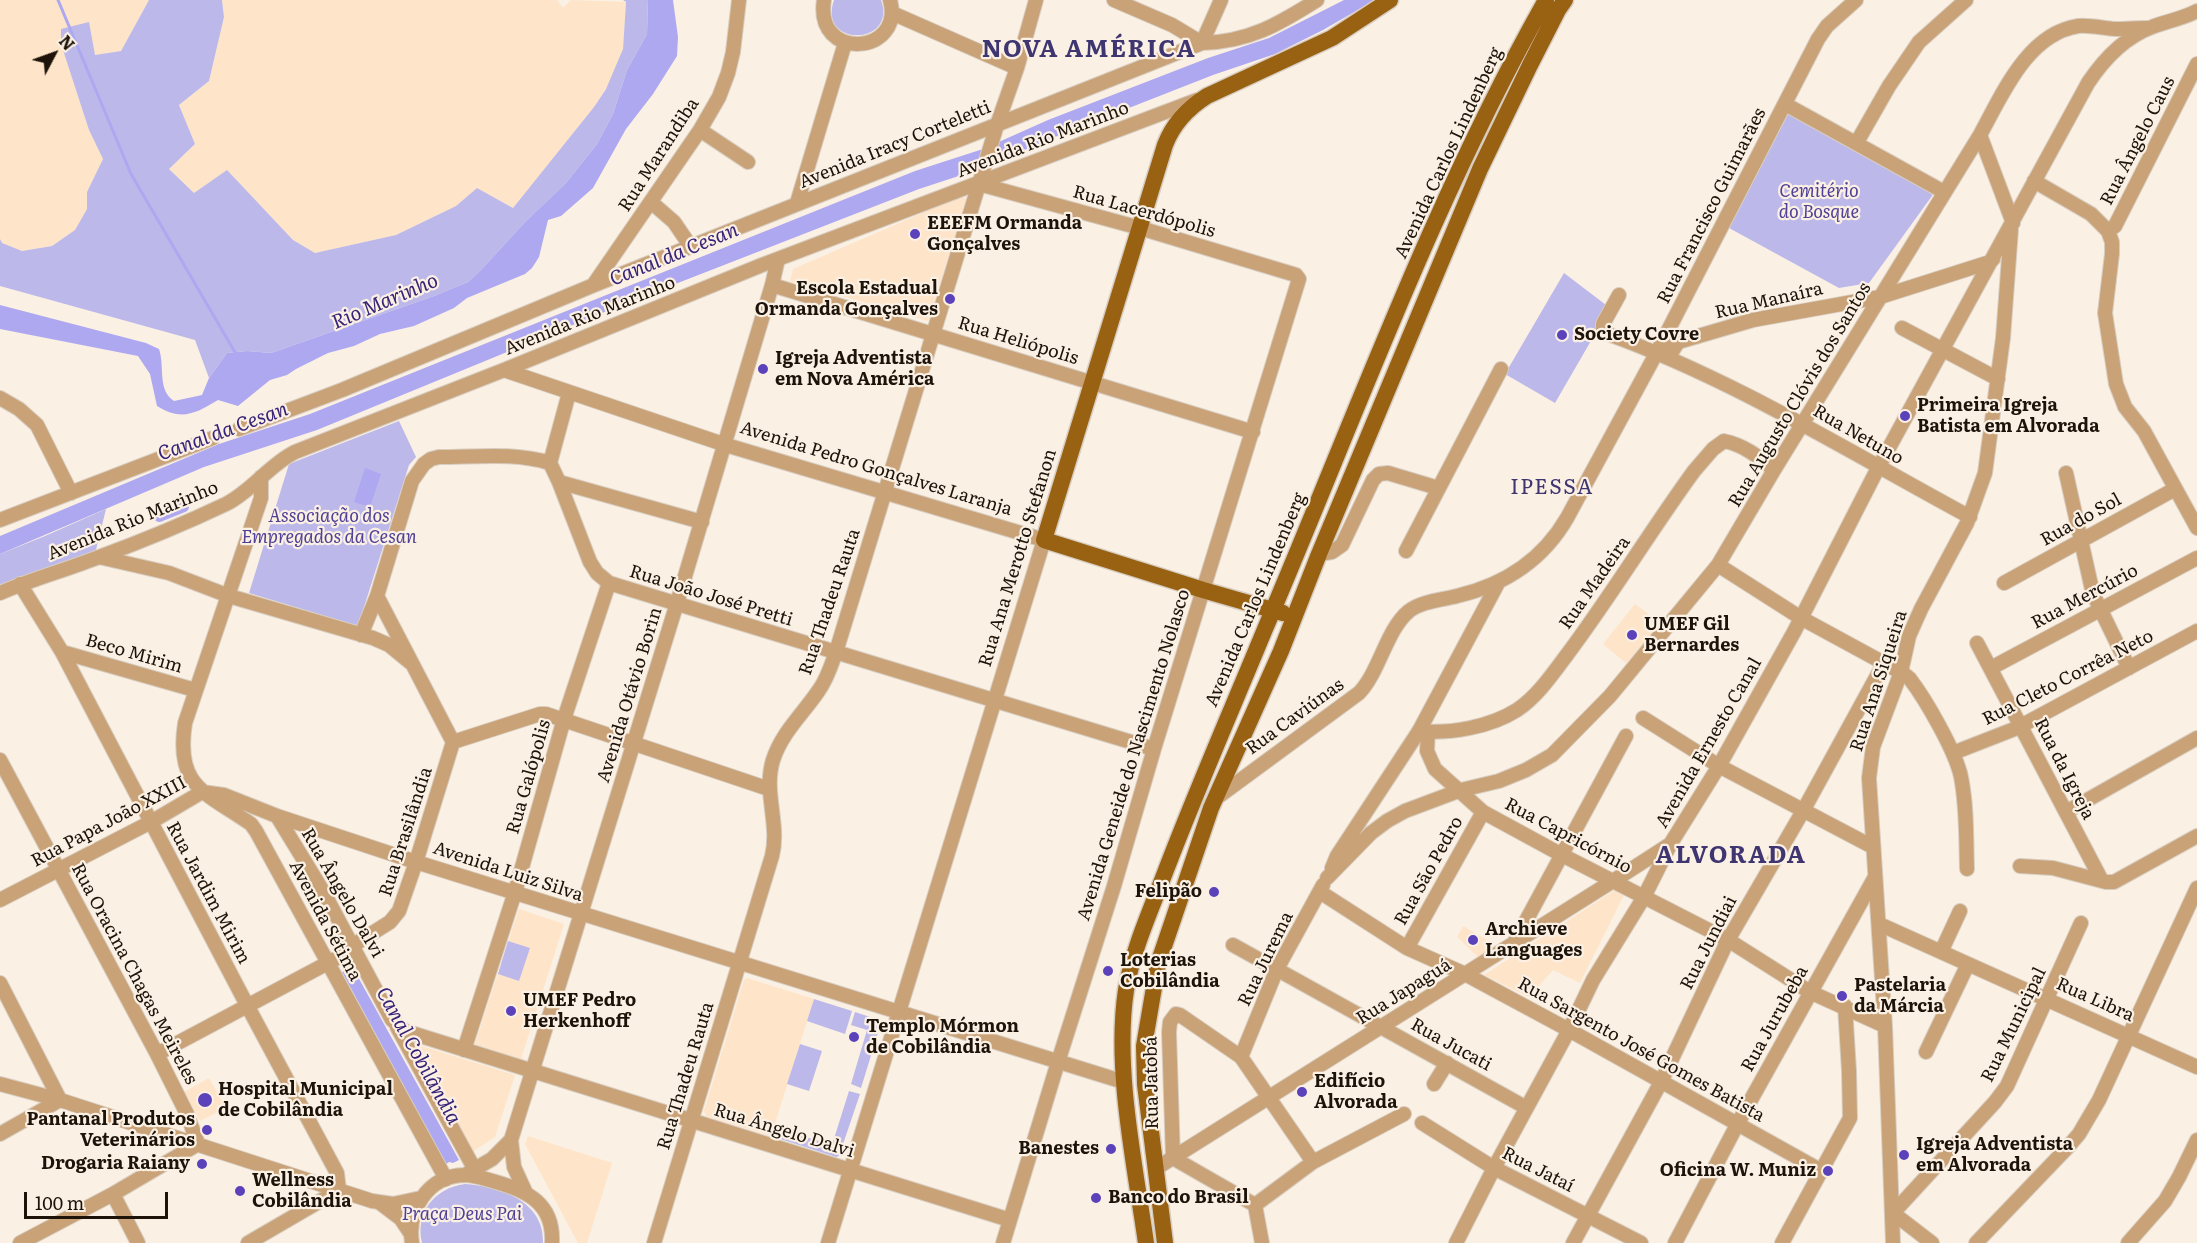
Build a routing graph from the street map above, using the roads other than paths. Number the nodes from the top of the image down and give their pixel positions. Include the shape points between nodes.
1 (739, 0) edge
2 (824, 0) edge
3 (1036, 0) edge
4 (1114, 0) edge
5 (1221, 0) edge
6 (1317, 0) edge
7 (1390, 0) edge
8 (1546, 0) edge
9 (1565, 0) edge
10 (1856, 0) edge
11 (1966, 0) edge
12 (891, 7) edge
13 (2197, 11) edge
14 (1210, 25) junction
15 (2148, 28) junction
16 (1224, 42) junction
17 (845, 43) junction
18 (1202, 43) junction
19 (2197, 64) edge
20 (1017, 68) junction
21 (1208, 96) junction
22 (1785, 104) junction
23 (996, 124) junction
24 (700, 130) junction
25 (1980, 135) junction
26 (1857, 142) junction
27 (748, 162) dead end
28 (2034, 180) junction
29 (979, 184) junction
30 (1944, 192) junction
31 (651, 202) junction
32 (797, 203) junction
33 (2013, 222) junction
34 (1140, 228) junction
35 (2108, 231) junction
36 (691, 247) junction
37 (778, 259) junction
38 (1997, 271) junction
39 (1299, 277) joint
40 (594, 285) junction
41 (772, 285) junction
42 (1619, 295) dead end
43 (1880, 297) junction
44 (1902, 328) dead end
45 (485, 329) joint
46 (933, 334) junction
47 (1943, 349) junction
48 (1663, 355) junction
49 (1501, 369) dead end
50 (504, 370) junction
51 (1998, 379) junction
52 (1092, 383) junction
53 (569, 393) junction
54 (0, 398) edge
55 (1802, 424) junction
56 (239, 429) dead end
57 (1253, 432) junction
58 (213, 438) dead end
59 (726, 445) junction
60 (550, 463) junction
61 (1878, 468) junction
62 (1774, 470) junction
63 (2066, 473) dead end
64 (261, 477) junction
65 (559, 482) junction
66 (1438, 488) junction
67 (2175, 489) junction
68 (885, 492) junction
69 (71, 493) junction
70 (1970, 517) junction
71 (0, 520) edge
72 (702, 522) junction
73 (2197, 528) edge
74 (1044, 540) junction
75 (2080, 541) junction
76 (1406, 551) dead end
77 (1319, 554) junction
78 (99, 557) junction
79 (2197, 558) edge
80 (1719, 565) junction
81 (609, 583) junction
82 (1498, 583) junction
83 (2004, 583) dead end
84 (20, 584) junction
85 (1203, 590) junction
86 (0, 594) edge
87 (230, 596) junction
88 (376, 596) junction
89 (678, 603) junction
90 (1274, 610) junction
91 (2099, 610) junction
92 (1295, 617) junction
93 (1801, 618) junction
94 (2197, 632) edge
95 (362, 635) junction
96 (1977, 643) dead end
97 (63, 652) junction
98 (836, 652) junction
99 (411, 663) junction
100 (1884, 663) junction
101 (1991, 668) junction
102 (2129, 668) junction
103 (1901, 672) junction
104 (195, 690) junction
105 (995, 702) junction
106 (1643, 718) dead end
107 (564, 719) junction
108 (2021, 725) junction
109 (1424, 732) junction
110 (1626, 736) dead end
111 (2197, 738) edge
112 (453, 742) junction
113 (634, 743) junction
114 (1154, 749) junction
115 (1953, 753) junction
116 (0, 760) edge
117 (1719, 766) junction
118 (769, 789) junction
119 (1461, 790) junction
120 (202, 792) junction
121 (1215, 799) junction
122 (1803, 811) junction
123 (1483, 812) junction
124 (2066, 812) junction
125 (277, 816) junction
126 (150, 822) junction
127 (2197, 836) edge
128 (1671, 843) junction
129 (1873, 847) junction
130 (1562, 855) junction
131 (1337, 856) joint
132 (416, 862) junction
133 (2020, 866) dead end
134 (58, 869) junction
135 (1967, 869) dead end
136 (1875, 877) junction
137 (1327, 878) junction
138 (1615, 880) junction
139 (2102, 881) junction
140 (2197, 888) edge
141 (515, 892) junction
142 (1320, 892) junction
143 (1644, 897) junction
144 (0, 900) edge
145 (1960, 911) dead end
146 (581, 914) junction
147 (2081, 923) dead end
148 (1879, 924) junction
149 (1728, 940) junction
150 (1513, 944) junction
151 (1233, 945) dead end
152 (353, 948) junction
153 (1407, 948) junction
154 (1941, 952) junction
155 (740, 962) junction
156 (327, 964) junction
157 (1968, 964) junction
158 (1277, 969) junction
159 (1465, 974) junction
160 (0, 983) edge
161 (1810, 992) junction
162 (2048, 999) junction
163 (1845, 1006) junction
164 (248, 1007) junction
165 (899, 1012) junction
166 (1885, 1026) junction
167 (1381, 1027) junction
168 (1569, 1030) junction
169 (2129, 1035) junction
170 (407, 1039) junction
171 (464, 1050) junction
172 (1926, 1052) dead end
173 (157, 1054) junction
174 (1241, 1057) junction
175 (1058, 1062) junction
176 (1447, 1063) junction
177 (2197, 1067) edge
178 (532, 1071) junction
179 (1124, 1082) junction
180 (1661, 1082) junction
181 (0, 1084) edge
182 (1434, 1084) dead end
183 (1269, 1097) junction
184 (60, 1100) junction
185 (1525, 1107) junction
186 (1404, 1114) dead end
187 (690, 1120) junction
188 (1422, 1123) dead end
189 (1738, 1123) junction
190 (0, 1134) edge
191 (511, 1140) junction
192 (2197, 1140) edge
193 (198, 1144) junction
194 (1173, 1158) junction
195 (1313, 1162) junction
196 (1494, 1167) junction
197 (470, 1168) junction
198 (1155, 1169) junction
199 (850, 1170) junction
200 (1820, 1170) junction
201 (446, 1179) junction
202 (339, 1190) junction
203 (525, 1191) junction
204 (113, 1194) junction
205 (421, 1198) junction
206 (372, 1200) junction
207 (1255, 1205) junction
208 (1893, 1213) junction
209 (1588, 1216) junction
210 (1010, 1220) junction
211 (552, 1237) edge
212 (412, 1238) edge
213 (20, 1243) edge
214 (138, 1243) edge
215 (248, 1243) edge
216 (560, 1243) edge
217 (654, 1243) edge
218 (828, 1243) edge
219 (1003, 1243) edge
220 (1146, 1243) edge
221 (1165, 1243) edge
222 (1262, 1243) edge
223 (1456, 1243) edge
224 (1573, 1243) edge
225 (1641, 1243) edge
226 (1675, 1243) edge
227 (1782, 1243) edge
228 (1893, 1243) edge
229 (1932, 1243) edge
230 (1976, 1243) edge
231 (2128, 1243) edge

1 - 24 street, Rua Marandiba via 728,73
2 - 17 street via 824,21
3 - 20 street, Rua Thadeu Rauta
4 - 18 street via 1167,22
5 - 14 street
6 - 16 street, Avenida Iracy Corteletti via 1260,33
7 - 21 main road, Rua Ana Merotto Stefanon via 1332,38
8 - 90 main road, Avenida Carlos Lindenberg via 1468,149
9 - 77 main road, Avenida Carlos Lindenberg via 1480,169
10 - 22 street, Rua Francisco Guimarães via 1818,39
11 - 26 street via 1919,42
12 - 17 street via 886,30 880,37 864,44
12 - 20 street
13 - 15 street
14 - 16 street
14 - 18 street
15 - 25 street, Rua Augusto Clóvis dos Santos via 2082,26 2066,28 2048,37 2005,89
15 - 28 street, Avenida Ernesto Canal via 2121,46 2095,73
16 - 18 street, Avenida Iracy Corteletti
17 - 32 street
18 - 23 street, Avenida Iracy Corteletti
19 - 35 street, Rua Ângelo Caus via 2115,226
20 - 23 street, Rua Thadeu Rauta
21 - 29 street, Avenida Rio Marinho
21 - 34 main road, Rua Ana Merotto Stefanon via 1184,114 1167,138
22 - 26 street
22 - 48 street, Rua Francisco Guimarães
23 - 29 street, Rua Thadeu Rauta
23 - 32 street, Avenida Iracy Corteletti
24 - 27 street
24 - 31 street, Rua Marandiba
25 - 30 street, Rua Augusto Clóvis dos Santos
25 - 33 street
26 - 30 street
28 - 33 street, Avenida Ernesto Canal
28 - 35 street via 2091,214
29 - 34 street, Rua Lacerdópolis
29 - 37 street, Avenida Rio Marinho
29 - 46 street, Rua Thadeu Rauta
30 - 43 street, Rua Augusto Clóvis dos Santos
31 - 36 street via 674,222
31 - 40 street, Rua Marandiba
32 - 36 street, Avenida Iracy Corteletti
33 - 38 street, Avenida Ernesto Canal
34 - 39 street, Rua Lacerdópolis
34 - 52 main road, Rua Ana Merotto Stefanon
35 - 67 street via 2112,242 2105,313 2116,384 2125,407 2144,431
36 - 40 street, Avenida Iracy Corteletti
37 - 41 street, Avenida Otávio Borin
37 - 50 street, Avenida Rio Marinho
38 - 43 street, Rua Manaíra
38 - 47 street, Avenida Ernesto Canal via 1974,292
38 - 51 street, Rua Ana Siqueira via 2007,290
39 - 57 street, Avenida Geneide do Nascimento Nolasco
40 - 45 street, Avenida Iracy Corteletti
41 - 46 street, Rua Heliópolis
41 - 59 street, Avenida Otávio Borin
42 - 48 street, Rua Netuno via 1603,329
43 - 48 street, Rua Manaíra via 1753,320 1678,342
43 - 55 street, Rua Augusto Clóvis dos Santos
44 - 47 street
45 - 56 street, Avenida Rio Marinho
46 - 52 street, Rua Heliópolis
46 - 68 street, Rua Thadeu Rauta
47 - 51 street
47 - 61 street, Avenida Ernesto Canal
48 - 55 street, Rua Netuno
48 - 82 street, Rua Francisco Guimarães via 1561,529 1533,560
49 - 66 street
50 - 53 street, Avenida Pedro Gonçalves Laranja
50 - 64 street, Avenida Rio Marinho via 295,452
51 - 70 street, Rua Ana Siqueira via 1986,467
52 - 57 street, Rua Heliópolis
52 - 74 main road, Rua Ana Merotto Stefanon
53 - 59 street, Avenida Pedro Gonçalves Laranja
53 - 60 street
54 - 69 street via 37,425
55 - 61 street, Rua Netuno
55 - 62 street, Rua Augusto Clóvis dos Santos
57 - 85 street, Avenida Geneide do Nascimento Nolasco
58 - 69 street
59 - 68 street, Avenida Pedro Gonçalves Laranja
59 - 72 street, Avenida Otávio Borin
60 - 65 street, Rua João José Pretti
60 - 88 street via 518,457 451,457 431,459 424,464 412,481
61 - 70 street, Rua Netuno
61 - 93 street, Avenida Ernesto Canal
62 - 80 street, Rua Augusto Clóvis dos Santos
62 - 109 street, Rua Madeira via 1741,446 1724,441 1694,471 1596,616 1540,689 1518,709 1497,720 1468,728
63 - 75 street
64 - 78 street, Avenida Rio Marinho via 227,504
64 - 87 street via 261,498
65 - 72 street
65 - 81 street, Rua João José Pretti via 590,562
66 - 76 street
66 - 77 street via 1388,473 1379,474 1342,545
67 - 73 street
67 - 75 street, Rua do Sol
68 - 74 street, Avenida Pedro Gonçalves Laranja
68 - 98 street, Rua Thadeu Rauta
69 - 71 street
70 - 103 street, Rua Ana Siqueira via 1917,618
72 - 89 street, Avenida Otávio Borin
74 - 85 main road, Avenida Pedro Gonçalves Laranja
74 - 105 street, Rua Ana Merotto Stefanon
75 - 83 street, Rua do Sol
75 - 91 street
77 - 92 main road, Avenida Carlos Lindenberg
78 - 84 street, Avenida Rio Marinho
78 - 87 street via 169,573
79 - 91 street, Rua Mercúrio
80 - 93 street
80 - 119 street, Rua Augusto Clóvis dos Santos via 1610,696 1552,754 1508,778
81 - 89 street, Rua João José Pretti
81 - 107 street, Rua Galópolis
82 - 109 street, Rua Francisco Guimarães
82 - 121 street, Rua Caviúnas via 1408,612 1359,693
84 - 86 street, Avenida Rio Marinho
84 - 97 street, Rua Jardim Mirim
85 - 90 main road, Avenida Pedro Gonçalves Laranja
85 - 114 street, Avenida Geneide do Nascimento Nolasco
87 - 95 street
87 - 104 street
88 - 95 street
88 - 99 street
89 - 98 street, Rua João José Pretti
89 - 113 street, Avenida Otávio Borin
90 - 92 main road, Avenida Pedro Gonçalves Laranja
90 - 179 main road, Avenida Carlos Lindenberg via 1194,797 1133,957 1123,1016
91 - 101 street, Rua Mercúrio
91 - 102 street
92 - 121 main road, Avenida Carlos Lindenberg
93 - 100 street
93 - 117 street, Avenida Ernesto Canal
94 - 102 street, Rua Cleto Corrêa Neto
95 - 99 street via 389,645
96 - 101 street, Rua da Igreja
97 - 104 street, Beco Mirim
97 - 126 street, Rua Jardim Mirim
98 - 105 street, Rua João José Pretti
98 - 118 street, Rua Thadeu Rauta via 824,683 779,745
99 - 112 street
100 - 103 street
100 - 122 street, Rua Jundiai
101 - 108 street, Rua da Igreja
102 - 108 street, Rua Cleto Corrêa Neto
103 - 115 street via 1913,683
103 - 129 street, Rua Ana Siqueira via 1874,747 1869,778
104 - 120 street via 185,723 182,757
105 - 114 street, Rua João José Pretti
105 - 165 street, Rua Ana Merotto Stefanon
106 - 117 street
107 - 112 street via 540,714
107 - 113 street
107 - 141 street, Rua Galópolis
108 - 115 street, Rua Cleto Corrêa Neto
108 - 124 street, Rua da Igreja
109 - 119 street, Rua Capricórnio via 1435,769
109 - 131 street, Rua Francisco Guimarães
110 - 130 street
111 - 124 street
112 - 132 street, Rua Brasilândia
113 - 118 street
113 - 146 street, Avenida Otávio Borin
114 - 175 street, Avenida Geneide do Nascimento Nolasco
115 - 135 street via 1962,786
116 - 134 street, Rua Oracina Chagas Meireles
117 - 122 street
117 - 128 street, Avenida Ernesto Canal
118 - 155 street, Rua Thadeu Rauta via 773,850
119 - 123 street, Rua Capricórnio
119 - 137 street, Rua Jurema via 1387,821
120 - 125 street, Avenida Luiz Silva via 224,795
120 - 126 street, Rua Papa João XXIII
120 - 156 street, Avenida Sétima via 250,824
121 - 198 main road, Avenida Carlos Lindenberg via 1169,927 1150,1002 1144,1046 1145,1084
122 - 129 street
122 - 149 street, Rua Jundiai
123 - 130 street, Rua Capricórnio
123 - 153 street, Rua São Pedro
124 - 139 street, Rua da Igreja
125 - 132 street, Avenida Luiz Silva
125 - 152 street, Rua Ângelo Dalvi
126 - 134 street, Rua Papa João XXIII
126 - 164 street, Rua Jardim Mirim
127 - 139 street via 2117,881
128 - 138 street, Rua Japaguá
128 - 143 street, Avenida Ernesto Canal
129 - 136 street, Rua Ana Siqueira
130 - 138 street, Rua Capricórnio
130 - 150 street
131 - 137 street, Rua Jurema
132 - 141 street, Avenida Luiz Silva
132 - 152 street, Rua Brasilândia via 397,915
133 - 139 street via 2053,868
134 - 144 street, Rua Papa João XXIII
134 - 173 street, Rua Oracina Chagas Meireles
136 - 148 street, Rua Ana Siqueira
136 - 161 street, Rua Jurubeba
137 - 142 street, Rua Jurema
138 - 143 street, Rua Capricórnio
138 - 150 street, Rua Japaguá
140 - 169 street
141 - 146 street, Avenida Luiz Silva
141 - 171 street, Rua Galópolis
142 - 153 street, Rua Sargento José Gomes Batista
142 - 158 street, Rua Jurema
143 - 149 street, Rua Capricórnio
143 - 168 street, Avenida Ernesto Canal via 1593,980
145 - 154 street
146 - 155 street, Avenida Luiz Silva
146 - 178 street, Avenida Otávio Borin
147 - 162 street, Rua Municipal
148 - 154 street, Rua Libra
148 - 166 street, Rua Ana Siqueira
149 - 161 street, Rua Capricórnio
149 - 180 street, Rua Jundiai
150 - 159 street, Rua Japaguá
151 - 158 street, Rua Jucati
152 - 156 street, Rua Brasilândia
152 - 170 street, Rua Ângelo Dalvi via 392,1020
153 - 159 street, Rua Sargento José Gomes Batista
154 - 157 street, Rua Libra
155 - 165 street, Avenida Luiz Silva
155 - 187 street, Rua Thadeu Rauta
156 - 164 street, Rua Brasilândia
156 - 201 street, Avenida Sétima
157 - 162 street, Rua Libra
157 - 172 street
158 - 167 street, Rua Jucati
158 - 174 street, Rua Jurema
159 - 167 street, Rua Japaguá
159 - 168 street, Rua Sargento José Gomes Batista
160 - 184 street
161 - 163 street, Rua Capricórnio
161 - 189 street, Rua Jurubeba
162 - 169 street, Rua Libra
162 - 208 street, Rua Municipal via 2001,1094
163 - 166 street, Rua Capricórnio
163 - 200 street via 1850,1118
164 - 173 street, Rua Brasilândia
164 - 202 street, Rua Jardim Mirim via 335,1167
165 - 175 street, Avenida Luiz Silva
165 - 199 street, Rua Ana Merotto Stefanon
166 - 208 street, Rua Ana Siqueira
167 - 176 street, Rua Jucati
167 - 183 street, Rua Japaguá
168 - 180 street, Rua Sargento José Gomes Batista
168 - 185 street, Avenida Ernesto Canal
169 - 177 street, Rua Libra
169 - 230 street via 2079,1134
170 - 171 street, Rua Ângelo Dalvi
170 - 197 street, Rua Ângelo Dalvi
171 - 178 street, Rua Ângelo Dalvi
173 - 193 street, Rua Oracina Chagas Meireles
174 - 183 street, Rua Jatobá
174 - 194 street, Rua Jatobá via 1180,1015 1176,1014 1170,1022
175 - 179 street, Avenida Luiz Silva
175 - 210 street, Avenida Geneide do Nascimento Nolasco
176 - 182 street
176 - 185 street, Rua Jucati
178 - 187 street, Rua Ângelo Dalvi
178 - 191 street, Avenida Otávio Borin
179 - 220 main road, Avenida Carlos Lindenberg
180 - 189 street, Rua Sargento José Gomes Batista
180 - 209 street, Rua Jundiai
181 - 184 street
183 - 194 street, Rua Japaguá
183 - 195 street, Rua Jatobá
184 - 190 street
184 - 193 street
185 - 196 street, Avenida Ernesto Canal
186 - 195 street
187 - 199 street, Rua Ângelo Dalvi
187 - 217 street, Rua Thadeu Rauta
188 - 196 street, Rua Jataí
189 - 200 street, Rua Sargento José Gomes Batista
189 - 226 street, Rua Jurubeba
191 - 197 street, Avenida Otávio Borin via 492,1159
191 - 203 street, Avenida Otávio Borin via 514,1167
192 - 231 street via 2165,1201
193 - 202 street
193 - 204 street
194 - 198 street, Rua Japaguá
194 - 207 street
195 - 207 street
196 - 209 street, Rua Jataí
196 - 223 street, Avenida Ernesto Canal
197 - 201 street
197 - 203 street via 474,1176
198 - 221 main road, Avenida Carlos Lindenberg
199 - 210 street, Rua Ângelo Dalvi
199 - 218 street, Rua Ana Merotto Stefanon
200 - 227 street
201 - 205 street
202 - 206 street
202 - 215 street
203 - 211 street via 545,1212
204 - 213 street
204 - 214 street
205 - 206 street via 393,1204
205 - 212 street via 413,1216
206 - 212 street via 395,1213
207 - 222 street
208 - 228 street, Rua Ana Siqueira
208 - 229 street
209 - 224 street, Rua Jundiai
209 - 225 street, Rua Jataí
210 - 219 street, Avenida Geneide do Nascimento Nolasco
211 - 216 street

